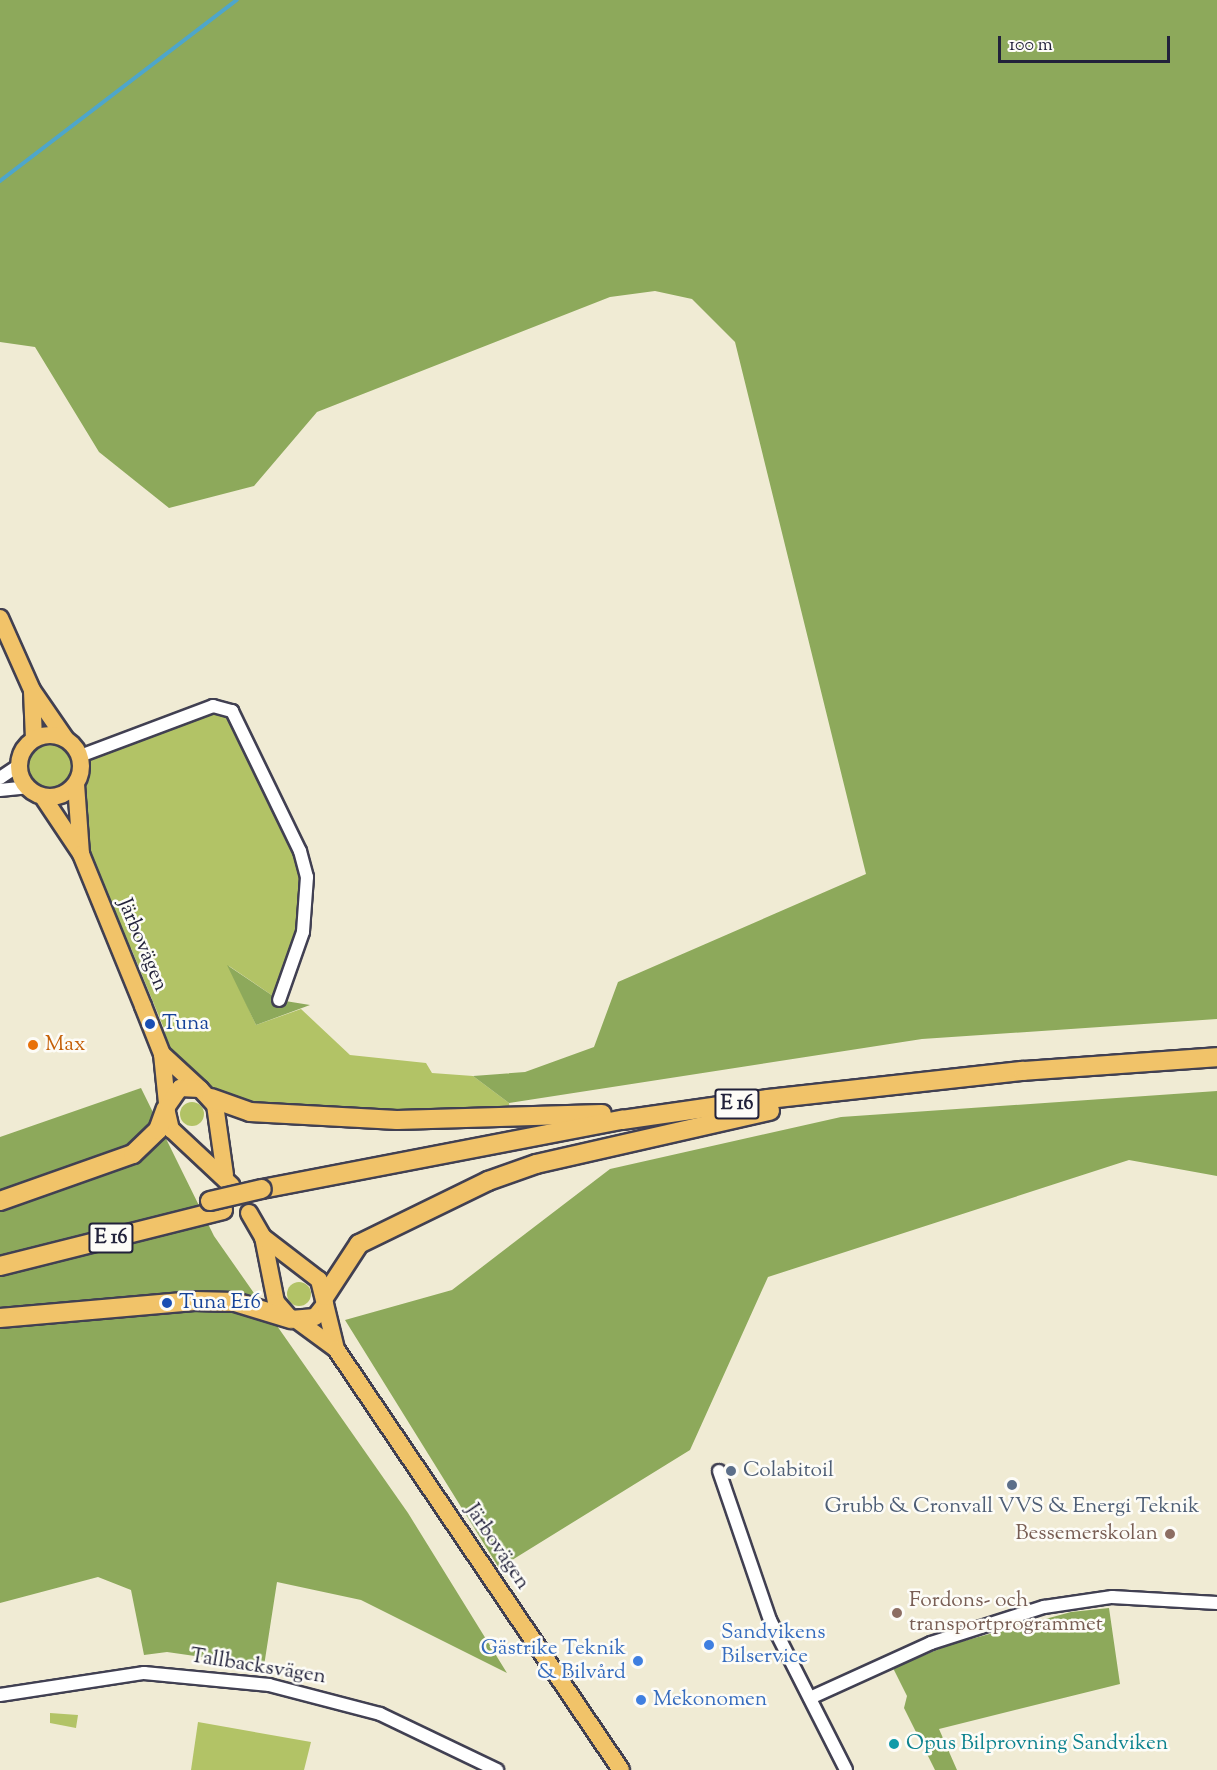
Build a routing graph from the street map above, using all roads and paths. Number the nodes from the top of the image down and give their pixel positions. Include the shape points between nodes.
1 (0, 618) edge
2 (32, 690) junction
3 (65, 738) junction
4 (34, 739) junction
5 (80, 756) junction
6 (19, 765) junction
7 (0, 778) edge
8 (76, 784) junction
9 (27, 787) junction
10 (0, 790) edge
11 (43, 797) junction
12 (81, 854) junction
13 (279, 1000) dead end
14 (162, 1054) junction
15 (1217, 1057) edge
16 (1217, 1069) edge
17 (206, 1093) junction
18 (166, 1105) junction
19 (769, 1105) junction
20 (0, 1201) edge
21 (217, 1206) junction
22 (249, 1214) dead end
23 (263, 1237) junction
24 (0, 1254) edge
25 (0, 1266) edge
26 (325, 1300) junction
27 (0, 1317) edge
28 (295, 1320) junction
29 (336, 1349) junction
30 (719, 1471) dead end
31 (1217, 1603) edge
32 (0, 1695) edge
33 (810, 1698) junction
34 (497, 1770) edge
35 (621, 1770) edge
36 (846, 1770) edge

1 - 2 main road
2 - 3 main road
2 - 4 main road
3 - 4 main road
3 - 5 main road
4 - 6 main road
5 - 8 main road
5 - 13 street via 213,706 231,711 300,851 307,877 303,932
6 - 7 street
6 - 9 main road
8 - 11 main road via 61,796
8 - 12 main road, Järbovägen
9 - 10 street
9 - 11 main road
11 - 12 main road, Järbovägen
12 - 14 main road, Järbovägen
14 - 17 main road, Järbovägen
14 - 18 main road, Järbovägen
15 - 19 highway, E 16 via 1023,1071
16 - 19 highway, E 16
17 - 18 main road via 180,1088
17 - 18 main road, Järbovägen via 229,1180 171,1129
17 - 19 highway via 250,1112 397,1119 550,1117
18 - 20 highway via 158,1130 133,1154
19 - 21 highway, E 16, bridge via 589,1126
19 - 26 highway via 536,1164 488,1181 358,1244
21 - 24 highway, E 16
21 - 25 highway, E 16
22 - 23 main road, Järbovägen
23 - 26 main road, Järbovägen via 319,1280
23 - 28 main road, Järbovägen via 276,1302
26 - 28 main road via 315,1317
26 - 29 main road, Järbovägen
27 - 28 highway via 194,1301 235,1302
28 - 29 main road, Järbovägen
29 - 35 main road, Järbovägen
30 - 33 street via 770,1620
31 - 33 street via 1112,1597 1044,1607 931,1643
32 - 34 street, Tallbacksvägen via 131,1673 261,1683 380,1714
33 - 36 street

